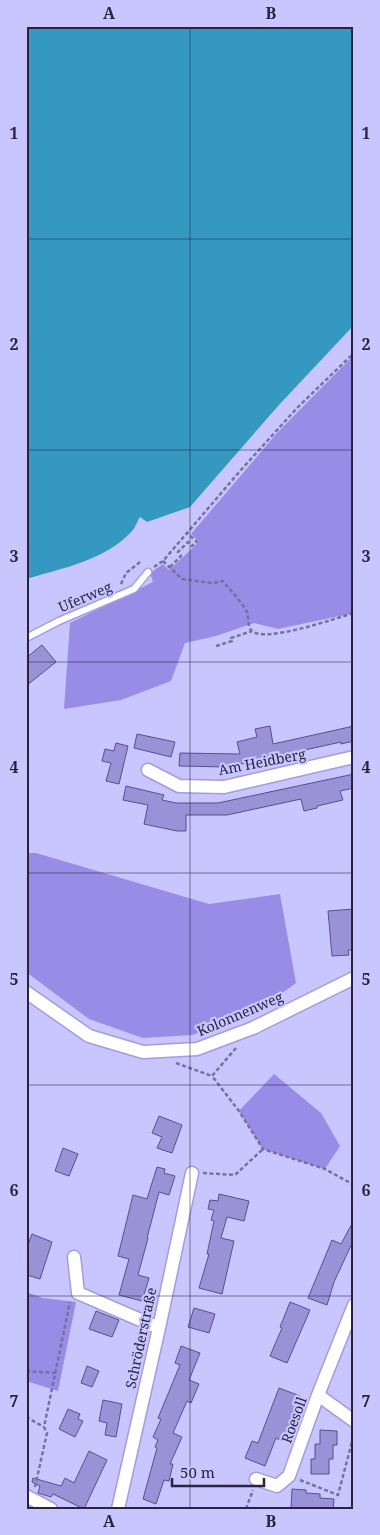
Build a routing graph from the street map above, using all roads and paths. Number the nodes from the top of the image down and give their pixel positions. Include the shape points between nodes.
1 (354, 353) edge
2 (187, 533) junction
3 (140, 562) dead end
4 (170, 567) junction
5 (148, 572) dead end
6 (121, 584) dead end
7 (354, 613) edge
8 (252, 631) junction
9 (26, 638) edge
10 (216, 646) dead end
11 (354, 757) edge
12 (148, 770) dead end
13 (354, 978) edge
14 (26, 992) edge
15 (253, 1028) junction
16 (169, 1061) dead end
17 (212, 1076) junction
18 (264, 1149) junction
19 (192, 1172) joint
20 (354, 1185) edge
21 (74, 1257) dead end
22 (78, 1293) junction
23 (354, 1305) edge
24 (159, 1328) junction
25 (26, 1371) edge
26 (56, 1373) junction
27 (318, 1395) junction
28 (26, 1417) edge
29 (354, 1421) edge
30 (44, 1427) junction
31 (354, 1434) edge
32 (289, 1476) junction
33 (256, 1479) joint
34 (30, 1497) edge
35 (50, 1509) edge
36 (118, 1509) edge
37 (246, 1509) edge

1 - 2 path via 291,415
2 - 4 path via 163,561
2 - 4 path via 196,542 192,546 188,542
3 - 6 path via 126,574
4 - 8 path via 182,579 212,583 223,581 248,614
5 - 9 lane, Uferweg via 134,589
7 - 8 path via 282,634
8 - 10 path
11 - 12 street, Am Heidberg via 224,787 179,786
13 - 15 street, Kolonnenweg
14 - 15 street, Kolonnenweg via 89,1036 143,1052 197,1049
15 - 17 path
16 - 17 path
17 - 18 path
18 - 19 path via 234,1175
18 - 20 path via 325,1169
19 - 24 street, Schröderstraße
21 - 22 street
22 - 24 street
22 - 26 path via 71,1298
23 - 27 street, Roesoll
24 - 36 street, Schröderstraße
25 - 26 path
26 - 30 path
27 - 29 street, Roesoll
27 - 32 street, Roesoll
28 - 30 path
30 - 34 path via 46,1433
31 - 32 path via 338,1494
32 - 33 street via 277,1486
33 - 37 path
34 - 35 street

